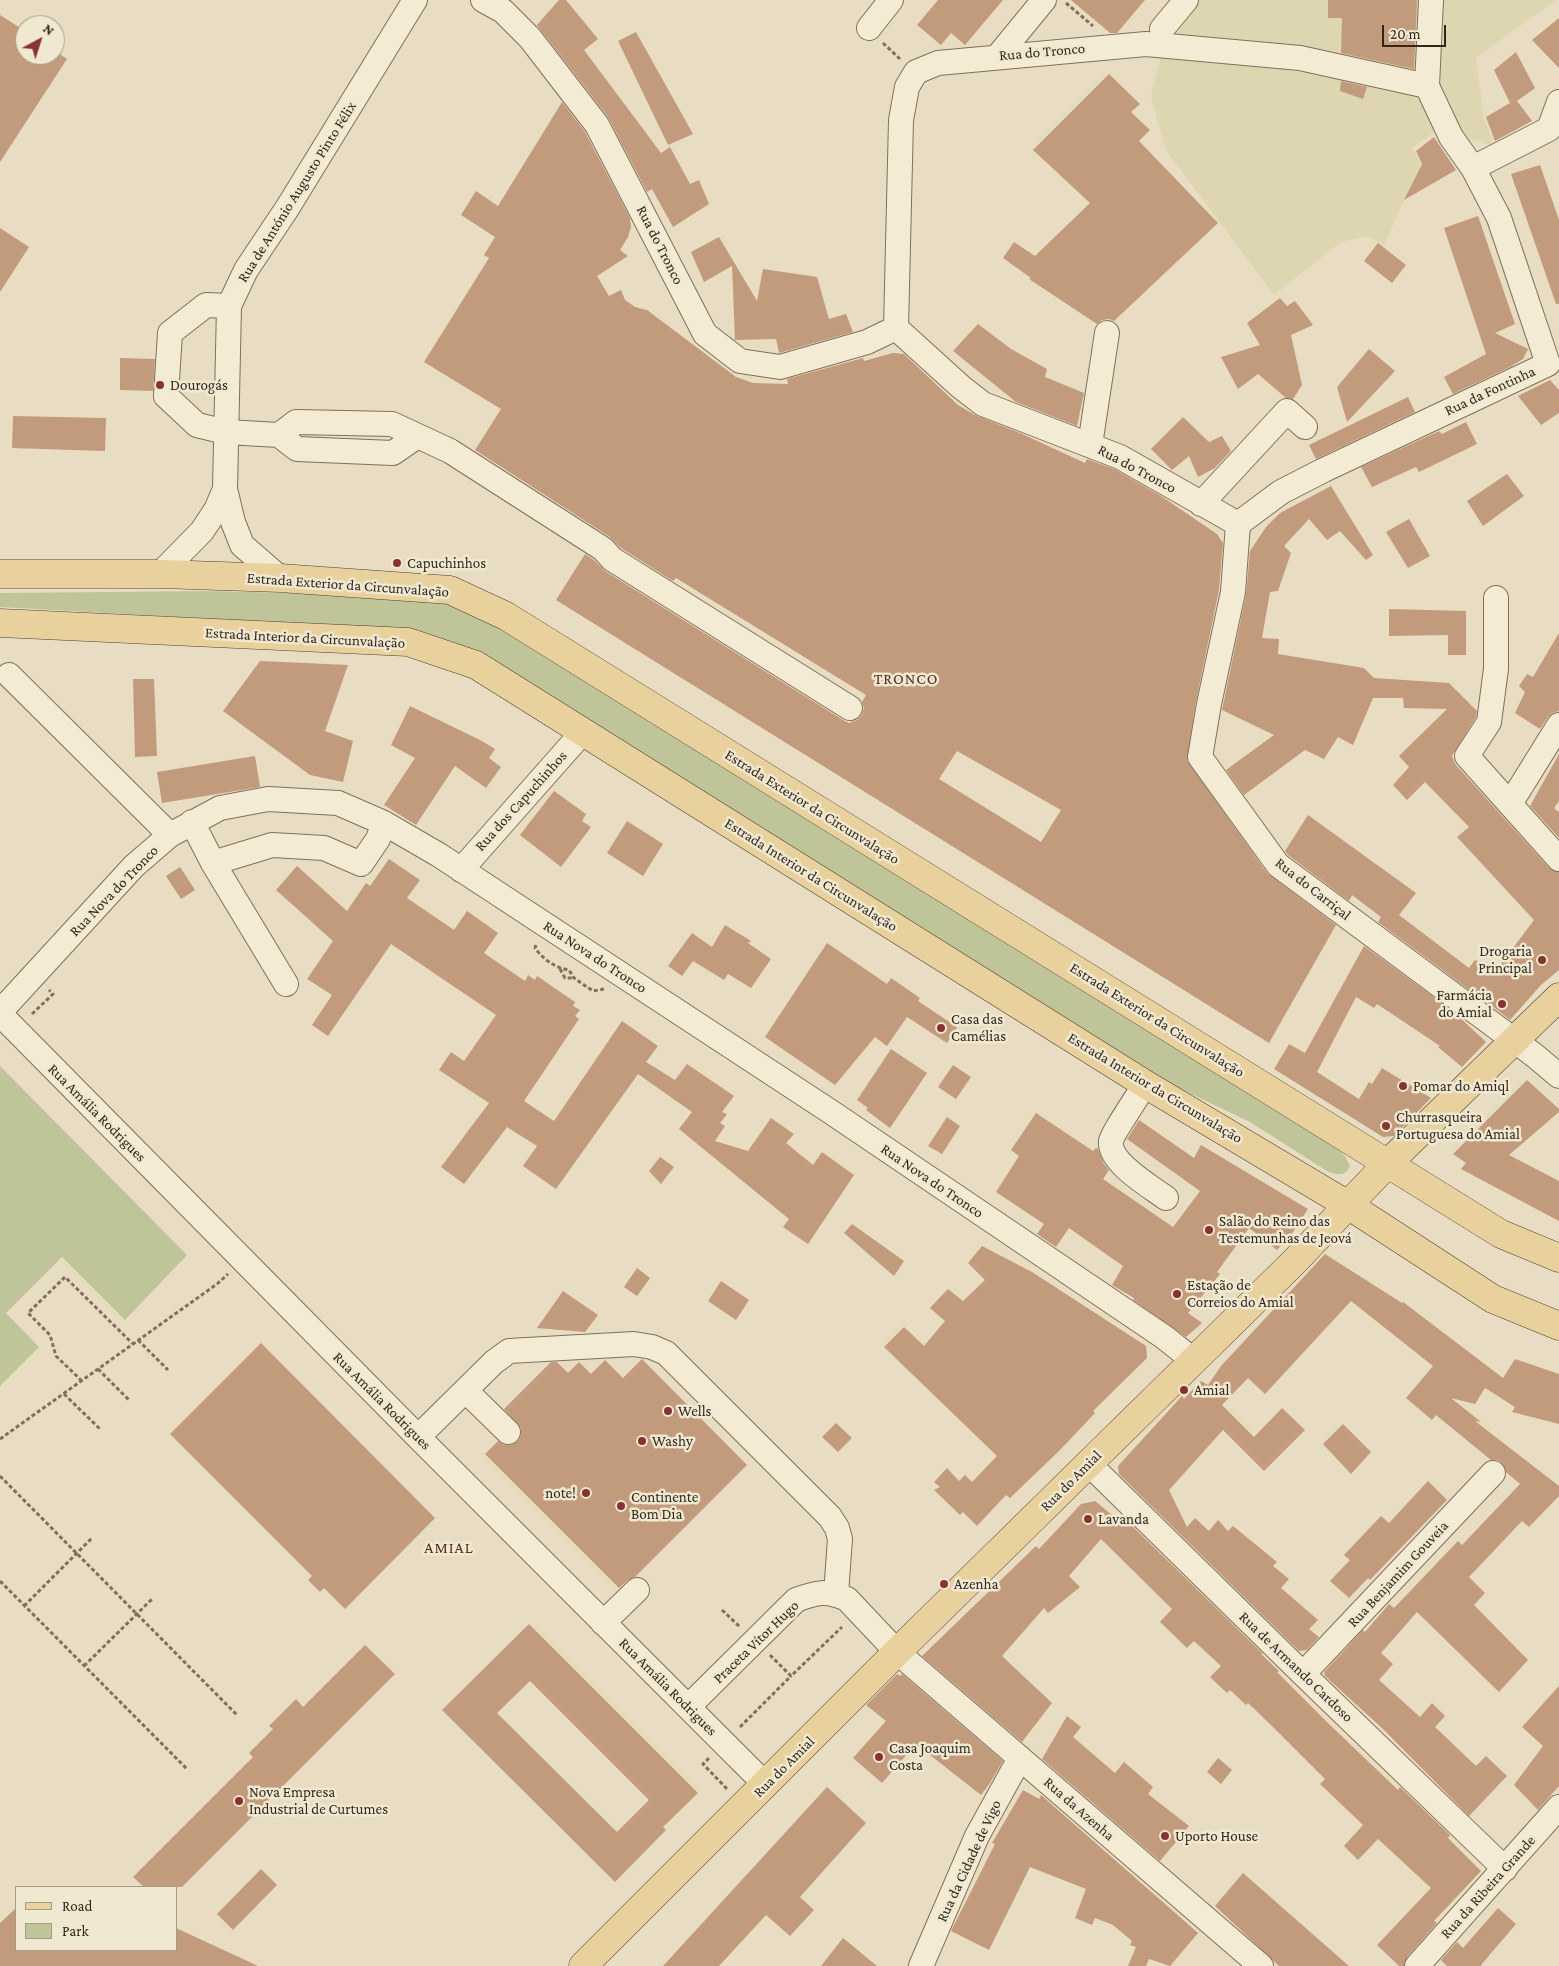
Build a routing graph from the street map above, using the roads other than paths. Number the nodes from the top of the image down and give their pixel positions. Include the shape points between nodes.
1 (415, 0) edge
2 (892, 0) edge
3 (1044, 0) edge
4 (1186, 0) edge
5 (1431, 0) edge
6 (498, 4) edge
7 (869, 28) road end
8 (1162, 29) dead end
9 (998, 56) junction
10 (1427, 86) junction
11 (1559, 102) edge
12 (1554, 130) edge
13 (1472, 168) junction
14 (229, 306) junction
15 (896, 328) junction
16 (1107, 333) dead end
17 (1554, 370) edge
18 (1305, 427) dead end
19 (226, 432) junction
20 (1090, 445) junction
21 (225, 489) junction
22 (1201, 504) junction
23 (1238, 524) junction
24 (0, 574) edge
25 (160, 574) junction
26 (280, 578) junction
27 (1496, 598) dead end
28 (0, 623) edge
29 (9, 675) dead end
30 (850, 708) dead end
31 (1559, 725) edge
32 (582, 732) junction
33 (1510, 804) junction
34 (192, 822) junction
35 (384, 823) junction
36 (170, 835) junction
37 (1559, 859) edge
38 (213, 863) junction
39 (460, 870) junction
40 (286, 984) dead end
41 (1559, 997) edge
42 (0, 1013) edge
43 (1514, 1040) junction
44 (1559, 1076) edge
45 (1145, 1084) junction
46 (1387, 1164) junction
47 (1166, 1198) dead end
48 (1348, 1205) junction
49 (1559, 1258) edge
50 (1559, 1326) edge
51 (1193, 1360) junction
52 (667, 1374) dead end
53 (466, 1391) junction
54 (508, 1432) dead end
55 (418, 1438) junction
56 (756, 1444) junction
57 (1089, 1464) junction
58 (1493, 1473) dead end
59 (637, 1590) dead end
60 (836, 1594) junction
61 (604, 1623) junction
62 (897, 1652) junction
63 (1303, 1674) junction
64 (688, 1708) junction
65 (1020, 1758) junction
66 (766, 1785) junction
67 (1559, 1808) edge
68 (1505, 1869) junction
69 (583, 1966) edge
70 (921, 1966) edge
71 (1261, 1966) edge
72 (1417, 1966) edge

1 - 14 street, Rua de António Augusto Pinto Félix via 246,270
2 - 7 street
3 - 9 street
4 - 8 street
5 - 10 street
6 - 15 street, Rua do Tronco via 530,38 597,124 705,334 740,362 780,367 867,342
9 - 10 street, Rua do Tronco via 1146,44 1300,58
9 - 15 street, Rua do Tronco via 938,63 916,72 907,87 901,120
10 - 13 street, Rua da Fontinha via 1451,137
11 - 12 street
12 - 13 street
13 - 17 street, Rua da Fontinha via 1500,218
14 - 19 street, Rua de António Augusto Pinto Félix
14 - 19 street via 206,304 170,333 166,396 197,425
15 - 20 street, Rua do Tronco via 983,404
16 - 20 street
17 - 23 street, Rua da Fontinha via 1324,470 1281,492
18 - 22 street via 1287,411
19 - 21 street, Rua de António Augusto Pinto Félix
19 - 30 street via 279,435 296,449 393,453 416,436 450,451 603,549 612,560
20 - 22 street, Rua do Tronco via 1120,457
21 - 25 street, Rua de António Augusto Pinto Félix via 202,531
21 - 26 street, Rua de António Augusto Pinto Félix via 242,545
22 - 23 street, Rua do Tronco
23 - 43 street, Rua do Carriçal via 1233,592 1200,757 1278,866
24 - 25 main road, Estrada Exterior da Circunvalação
25 - 26 main road, Estrada Exterior da Circunvalação
26 - 46 main road, Estrada Exterior da Circunvalação via 450,590 506,616
27 - 33 street via 1496,669 1489,722 1467,756
28 - 32 main road, Estrada Interior da Circunvalação via 408,642 476,665
29 - 36 street
31 - 33 street
32 - 39 street, Rua dos Capuchinhos
32 - 45 main road, Estrada Interior da Circunvalação
33 - 37 street
34 - 35 street, Rua Nova do Tronco via 220,808 268,798 338,803
34 - 36 street, Rua Nova do Tronco
34 - 38 street
35 - 38 street via 378,839 361,864 324,848 272,845
35 - 39 street, Rua Nova do Tronco
36 - 42 street, Rua Nova do Tronco via 134,866
38 - 40 street
39 - 51 street, Rua Nova do Tronco via 839,1118 1164,1337
41 - 43 main road, Rua do Amial
42 - 55 street, Rua Amália Rodrigues
43 - 44 street, Rua do Carriçal
43 - 46 main road, Rua do Amial
45 - 47 street via 1111,1140 1113,1152 1121,1164
45 - 48 main road, Estrada Interior da Circunvalação
46 - 48 main road, Rua do Amial
46 - 49 main road, Estrada Exterior da Circunvalação via 1501,1234
48 - 50 main road, Estrada Interior da Circunvalação via 1493,1299
48 - 51 main road, Rua do Amial
51 - 57 main road, Rua do Amial
52 - 56 street via 723,1431
53 - 54 street
53 - 55 street
53 - 56 street via 509,1351 634,1344 652,1347 666,1353
55 - 61 street, Rua Amália Rodrigues
56 - 60 street via 830,1517 837,1528 840,1539
57 - 62 main road, Rua do Amial
57 - 63 street, Rua de Armando Cardoso
58 - 63 street, Rua Benjamim Gouveia
59 - 61 street
60 - 62 street via 847,1599
60 - 64 street, Praceta Vítor Hugo via 818,1592 796,1600
61 - 64 street, Rua Amália Rodrigues
62 - 65 street, Rua da Azenha
62 - 66 main road, Rua do Amial
63 - 68 street, Rua de Armando Cardoso
64 - 66 street, Rua Amália Rodrigues
65 - 70 street, Rua da Cidade de Vigo via 977,1836
65 - 71 street, Rua da Azenha
66 - 69 main road, Rua do Amial
67 - 68 street, Rua da Ribeira Grande
68 - 72 street, Rua da Ribeira Grande

